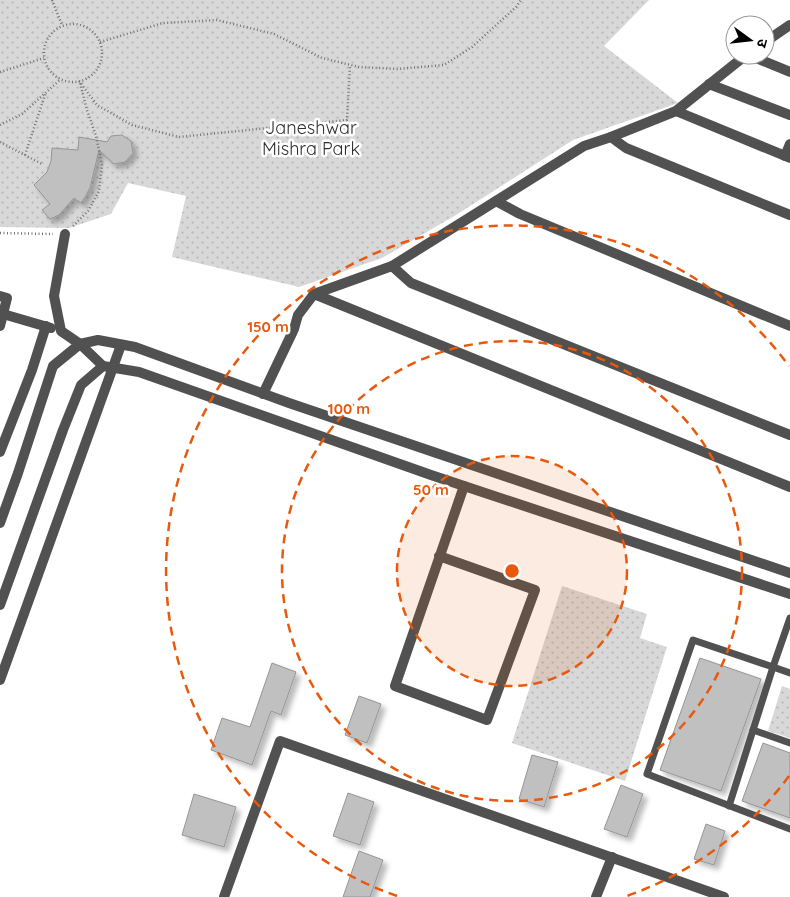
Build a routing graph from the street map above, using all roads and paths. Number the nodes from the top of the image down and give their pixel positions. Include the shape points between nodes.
1 (52, 0) edge
2 (521, 0) edge
3 (62, 25) junction
4 (790, 25) edge
5 (775, 35) edge
6 (100, 42) junction
7 (44, 58) junction
8 (350, 65) junction
9 (735, 65) edge
10 (773, 65) edge
11 (0, 72) edge
12 (790, 72) edge
13 (61, 79) junction
14 (79, 81) junction
15 (709, 84) junction
16 (46, 92) junction
17 (676, 112) junction
18 (790, 115) edge
19 (0, 125) edge
20 (611, 137) junction
21 (0, 142) edge
22 (790, 144) edge
23 (25, 155) junction
24 (787, 157) edge
25 (42, 164) dead end
26 (496, 201) junction
27 (790, 215) edge
28 (0, 233) edge
29 (65, 234) junction
30 (392, 266) junction
31 (314, 294) junction
32 (0, 296) edge
33 (3, 314) junction
34 (0, 326) edge
35 (46, 326) junction
36 (790, 326) edge
37 (61, 331) junction
38 (80, 344) junction
39 (121, 345) junction
40 (107, 367) junction
41 (264, 394) junction
42 (790, 435) edge
43 (0, 452) edge
44 (464, 486) junction
45 (790, 486) edge
46 (0, 523) edge
47 (439, 556) junction
48 (790, 573) edge
49 (790, 594) edge
50 (0, 605) edge
51 (790, 618) edge
52 (773, 667) junction
53 (790, 672) edge
54 (0, 680) edge
55 (753, 730) junction
56 (790, 743) edge
57 (729, 806) junction
58 (790, 829) edge
59 (612, 857) junction
60 (224, 897) edge
61 (596, 897) edge
62 (724, 897) edge

1 - 3 path
2 - 8 path via 472,47 444,65 397,69
3 - 6 path via 74,23 84,26 94,32
3 - 7 path via 46,41
4 - 5 street
6 - 8 path via 163,23 217,20 274,34 322,58
6 - 14 path via 102,54 99,64 93,74
7 - 11 path
7 - 13 path via 52,73
8 - 14 path via 347,120 180,137 132,125 97,105
9 - 15 street
10 - 12 street
13 - 14 path
13 - 16 path
14 - 29 path via 102,165 99,191 88,210
15 - 17 street
15 - 18 street
16 - 19 path via 22,114
16 - 23 path
17 - 20 street
17 - 24 street
20 - 26 street via 584,146
20 - 27 street via 626,148
21 - 23 path
22 - 24 street
23 - 25 path
26 - 30 street
26 - 36 street via 520,214
28 - 29 path
29 - 37 street via 54,296
30 - 31 street
30 - 42 street via 411,283
31 - 41 street via 298,315
31 - 45 street
32 - 33 street via 7,298
33 - 34 street
33 - 35 street
35 - 37 street
35 - 43 street
37 - 38 street
38 - 39 street via 98,340
38 - 40 street
38 - 46 street via 53,366
39 - 40 street
39 - 41 street via 135,347
40 - 44 street via 139,372
40 - 50 street via 81,385
40 - 54 street
41 - 48 street
44 - 47 street
44 - 49 street
47 - 47 street via 395,686 487,720 536,590
51 - 52 lane
52 - 53 lane
52 - 55 lane
52 - 57 lane via 693,640 647,774
55 - 56 lane
55 - 57 lane
57 - 58 lane
59 - 60 street via 280,741
59 - 61 street
59 - 62 street

